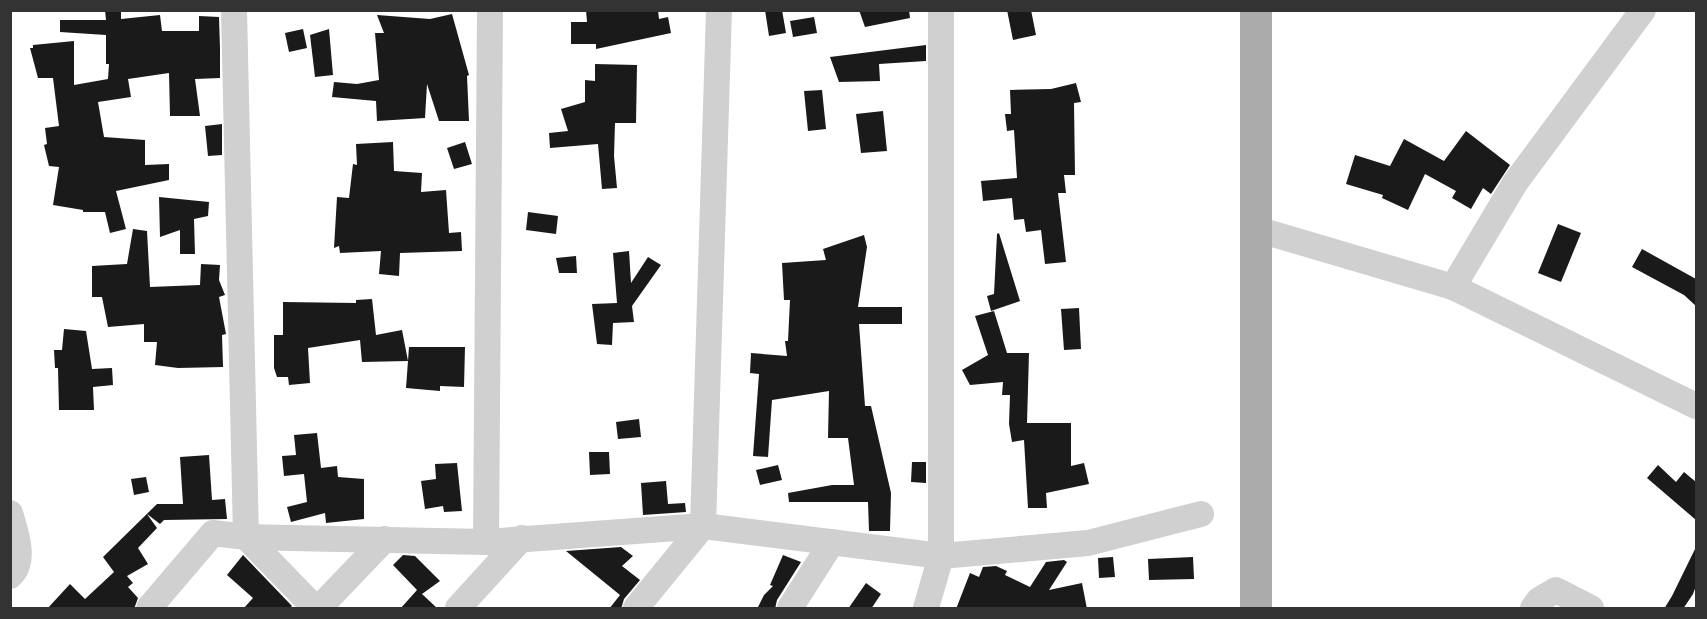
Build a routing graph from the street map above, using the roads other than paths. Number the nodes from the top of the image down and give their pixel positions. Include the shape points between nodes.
1 (234, 10) edge
2 (490, 10) edge
3 (719, 10) edge
4 (941, 10) edge
5 (1256, 10) edge
6 (1643, 10) edge
7 (1256, 230) junction
8 (1452, 287) junction
9 (1696, 406) edge
10 (10, 513) edge
11 (1201, 514) dead end
12 (703, 526) junction
13 (246, 537) junction
14 (522, 538) junction
15 (385, 539) junction
16 (486, 542) junction
17 (832, 542) junction
18 (941, 556) junction
19 (10, 576) edge
20 (149, 609) edge
21 (317, 609) edge
22 (458, 609) edge
23 (636, 609) edge
24 (790, 609) edge
25 (926, 609) edge
26 (1256, 609) edge
27 (1533, 609) edge
28 (1591, 609) edge

1 - 13 street
2 - 16 street
3 - 12 street
4 - 18 street
5 - 7 main road
6 - 8 street via 1515,183
7 - 8 street
7 - 26 main road
8 - 9 street
10 - 19 street via 17,535 18,561
11 - 18 street via 1088,543
12 - 14 street
12 - 17 street
12 - 23 street
13 - 15 street
13 - 20 street via 213,533
13 - 21 street
14 - 16 street
14 - 22 street
15 - 16 street
15 - 21 street
17 - 18 street
17 - 24 street
18 - 25 street
27 - 28 street via 1539,600 1556,590

